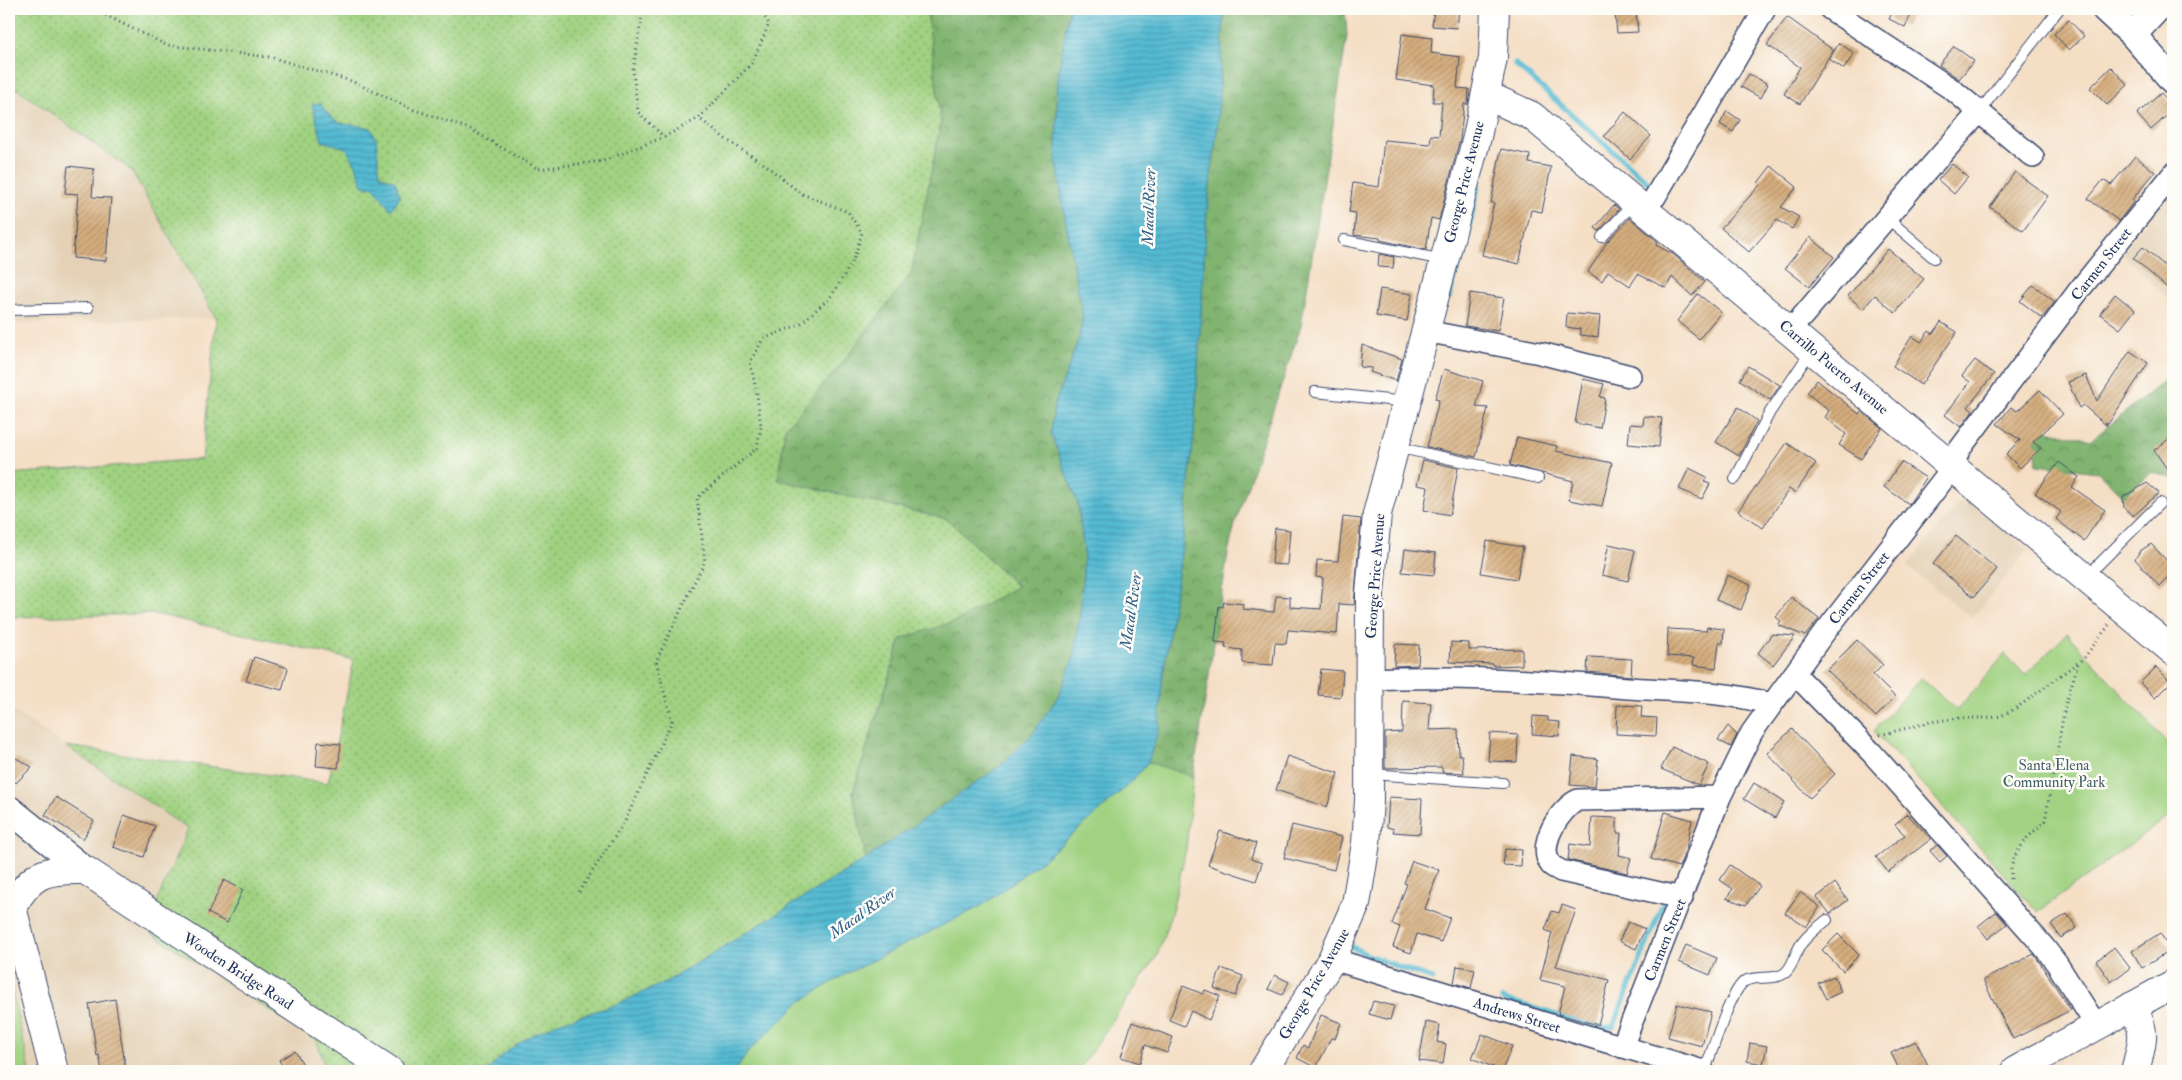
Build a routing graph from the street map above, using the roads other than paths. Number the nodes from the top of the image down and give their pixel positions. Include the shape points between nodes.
1 (1495, 9) edge
2 (1765, 9) edge
3 (1830, 9) edge
4 (2058, 9) edge
5 (2105, 9) edge
6 (2157, 9) edge
7 (2132, 35) junction
8 (2173, 81) edge
9 (1488, 87) junction
10 (1979, 112) junction
11 (2033, 157) dead end
12 (2173, 174) edge
13 (1645, 199) junction
14 (1887, 218) junction
15 (1602, 237) dead end
16 (1344, 240) dead end
17 (1934, 258) dead end
18 (1444, 260) junction
19 (88, 308) dead end
20 (9, 310) edge
21 (1801, 318) junction
22 (1426, 331) junction
23 (1812, 349) junction
24 (1630, 376) dead end
25 (1315, 392) dead end
26 (1406, 403) junction
27 (1395, 447) junction
28 (1956, 458) junction
29 (1538, 478) dead end
30 (1735, 479) dead end
31 (2160, 503) dead end
32 (2097, 566) junction
33 (2173, 630) edge
34 (2173, 651) edge
35 (1795, 674) junction
36 (1370, 679) junction
37 (1771, 704) junction
38 (1369, 774) junction
39 (1503, 783) dead end
40 (1720, 797) junction
41 (9, 809) edge
42 (85, 870) junction
43 (1682, 898) junction
44 (10, 900) edge
45 (1827, 920) dead end
46 (1332, 959) junction
47 (2173, 984) edge
48 (2132, 1006) junction
49 (2096, 1026) junction
50 (1622, 1047) junction
51 (54, 1071) edge
52 (390, 1071) edge
53 (1263, 1071) edge
54 (1704, 1071) edge
55 (2015, 1071) edge
56 (2135, 1071) edge

1 - 9 main road, George Price Avenue
2 - 13 street
3 - 10 street via 1926,72
4 - 10 lane
5 - 7 street
6 - 7 street
7 - 8 street
9 - 13 main road, Carrillo Puerto Avenue via 1537,101
9 - 18 main road, George Price Avenue
10 - 11 street
10 - 14 street
12 - 28 street, Carmen Street via 2080,289
13 - 15 lane
13 - 21 main road, Carrillo Puerto Avenue
13 - 23 main road, Carrillo Puerto Avenue
14 - 17 lane
14 - 21 street
16 - 18 lane
18 - 22 main road, George Price Avenue
19 - 20 lane
21 - 28 main road, Carrillo Puerto Avenue
22 - 24 street via 1540,353
22 - 26 main road, George Price Avenue
23 - 28 main road, Carrillo Puerto Avenue
23 - 30 lane via 1770,412
25 - 26 lane
26 - 27 main road, George Price Avenue
27 - 29 lane
27 - 36 main road, George Price Avenue via 1377,514 1373,546
28 - 32 main road, Carrillo Puerto Avenue
28 - 34 main road, Carrillo Puerto Avenue
28 - 35 street, Carmen Street
31 - 32 lane
32 - 33 main road, Carrillo Puerto Avenue
35 - 37 street, Carmen Street
35 - 49 street via 1860,741 2057,964
36 - 37 street via 1451,678 1596,685 1723,695
36 - 38 main road, George Price Avenue
37 - 40 street, Carmen Street via 1752,732
38 - 39 lane
38 - 46 main road, George Price Avenue via 1362,879 1356,904
40 - 43 street, Carmen Street
40 - 43 street via 1578,800 1571,803 1552,828 1547,856 1551,865 1561,871
41 - 42 street
42 - 44 main road via 41,874
42 - 52 main road, Wooden Bridge Road
43 - 50 street, Carmen Street
44 - 51 main road
45 - 54 lane via 1801,944 1788,971 1741,984
46 - 50 street, Andrews Street
46 - 53 main road, George Price Avenue
47 - 48 main road
48 - 49 main road
48 - 56 main road via 2142,1029
49 - 55 main road
50 - 54 street, Andrews Street

